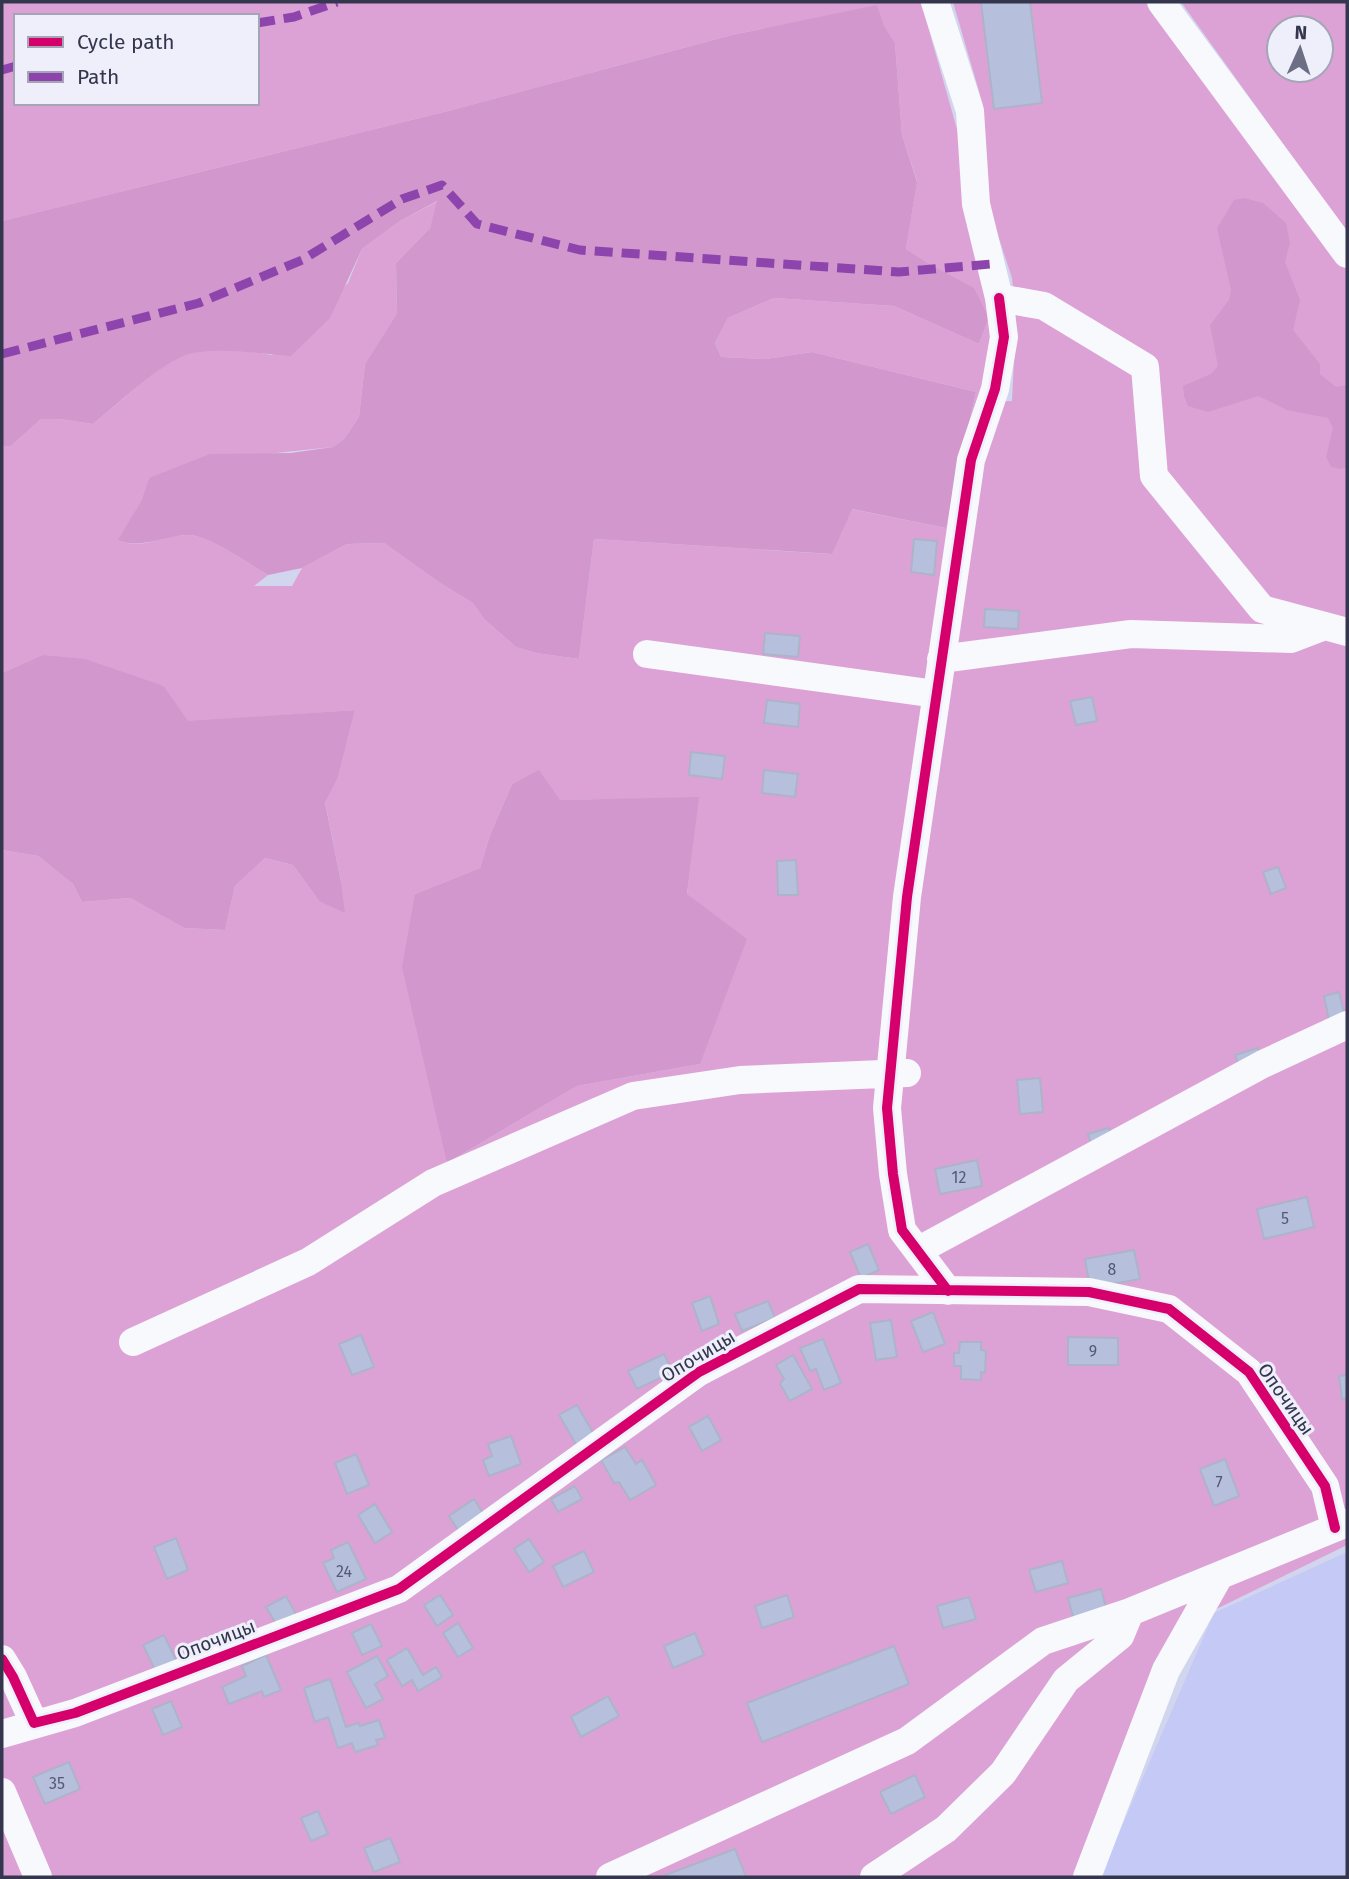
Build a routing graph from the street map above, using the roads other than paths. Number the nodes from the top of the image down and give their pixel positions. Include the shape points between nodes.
1 (935, 2) edge
2 (1161, 2) edge
3 (1347, 254) edge
4 (999, 298) junction
5 (1336, 629) edge
6 (648, 654) dead end
7 (941, 659) junction
8 (936, 694) junction
9 (1347, 1025) edge
10 (899, 1073) junction
11 (919, 1250) junction
12 (948, 1291) junction
13 (133, 1342) dead end
14 (1341, 1526) edge
15 (1218, 1577) junction
16 (1130, 1612) junction
17 (2, 1659) edge
18 (34, 1723) junction
19 (2, 1734) edge
20 (2, 1792) edge
21 (38, 1877) edge
22 (610, 1877) edge
23 (874, 1877) edge
24 (1087, 1877) edge

1 - 4 street via 970,111 976,204
2 - 3 street
4 - 5 street via 1044,306 1145,367 1154,476 1262,609
4 - 7 street via 1004,337 995,389 971,460
5 - 7 street via 1291,639 1131,634
6 - 8 street
7 - 8 street
8 - 10 street via 907,897
9 - 11 street via 1264,1064
10 - 11 street via 887,1108 893,1174 902,1230
10 - 13 street via 740,1080 634,1096 433,1183 308,1262
11 - 12 street
12 - 14 street, Опочицы via 1089,1292 1169,1309 1249,1372 1325,1486
12 - 18 street, Опочицы via 859,1289 699,1372 399,1589 75,1713
14 - 15 street
15 - 16 street
15 - 24 street via 1166,1671
16 - 22 street via 1043,1642 907,1741
16 - 23 street via 1120,1636 1066,1680 1003,1773 946,1829
17 - 18 street
18 - 19 street, Опочицы
20 - 21 street

